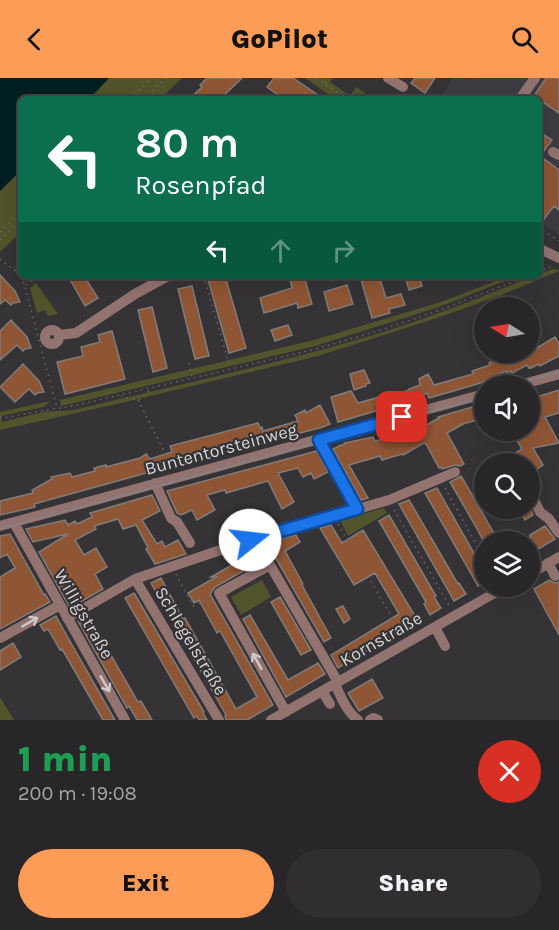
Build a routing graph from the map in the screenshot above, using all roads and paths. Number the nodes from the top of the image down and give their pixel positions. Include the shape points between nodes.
1 (151, 78) edge
2 (166, 78) edge
3 (316, 78) edge
4 (328, 78) edge
5 (388, 78) edge
6 (535, 78) edge
7 (324, 84) junction
8 (403, 87) dead end
9 (133, 96) edge
10 (146, 96) edge
11 (342, 96) edge
12 (522, 96) edge
13 (18, 214) edge
14 (18, 222) edge
15 (542, 230) edge
16 (0, 232) edge
17 (0, 240) edge
18 (559, 241) edge
19 (542, 251) edge
20 (0, 259) edge
21 (557, 262) edge
22 (542, 270) edge
23 (18, 272) edge
24 (24, 279) edge
25 (35, 279) edge
26 (163, 279) edge
27 (205, 279) edge
28 (520, 279) edge
29 (26, 285) junction
30 (42, 340) junction
31 (189, 363) dead end
32 (231, 369) junction
33 (559, 374) edge
34 (193, 378) junction
35 (540, 379) edge
36 (152, 388) junction
37 (120, 396) junction
38 (474, 397) edge
39 (138, 400) junction
40 (57, 409) junction
41 (0, 417) edge
42 (319, 440) junction
43 (455, 472) dead end
44 (178, 477) junction
45 (440, 479) junction
46 (155, 483) junction
47 (389, 500) junction
48 (357, 509) junction
49 (540, 512) edge
50 (334, 516) junction
51 (14, 523) junction
52 (0, 526) edge
53 (559, 533) edge
54 (474, 540) edge
55 (190, 543) dead end
56 (559, 557) edge
57 (548, 563) junction
58 (172, 567) junction
59 (540, 568) edge
60 (555, 576) dead end
61 (135, 579) junction
62 (219, 593) junction
63 (488, 597) edge
64 (60, 605) junction
65 (455, 616) junction
66 (67, 618) junction
67 (435, 627) junction
68 (0, 639) edge
69 (407, 643) junction
70 (445, 646) dead end
71 (336, 683) junction
72 (322, 691) junction
73 (330, 705) dead end
74 (286, 712) junction
75 (125, 720) edge
76 (219, 720) edge
77 (271, 720) edge
78 (358, 720) edge
79 (370, 720) edge
80 (378, 720) edge

1 - 9 path
2 - 10 path
3 - 7 path
4 - 7 path
5 - 8 street
6 - 12 street
7 - 11 path
13 - 16 path
14 - 17 path
15 - 18 path
19 - 21 street
20 - 23 path
21 - 22 path
24 - 29 path
25 - 29 path
26 - 30 street via 76,333 59,335 54,344
27 - 32 path
28 - 32 path via 381,330
29 - 30 path
30 - 40 path
31 - 34 path
32 - 34 path
33 - 35 street
34 - 36 path
36 - 37 path
36 - 39 path
37 - 39 path
37 - 40 path
38 - 42 street, Buntentorsteinweg
39 - 44 path
40 - 41 path
42 - 44 street, Buntentorsteinweg
42 - 48 street
43 - 45 street
44 - 46 street, Buntentorsteinweg
45 - 47 street
45 - 54 path
46 - 51 street, Buntentorsteinweg
46 - 55 street via 171,518
47 - 48 street
47 - 65 path
48 - 50 street
49 - 53 street
50 - 58 street
50 - 69 path
51 - 52 street, Buntentorsteinweg
51 - 64 street, Willigstraße
56 - 57 street
57 - 59 street
57 - 60 street
58 - 61 street
58 - 62 path via 193,606
61 - 66 street
61 - 76 street, Schlegelstraße
62 - 71 street via 270,565
74 -> 62 street
63 - 65 street, Kornstraße
64 - 66 street, Willigstraße
68 -> 64 street
65 - 67 street, Kornstraße
66 -> 75 street, Willigstraße
67 - 69 street, Kornstraße
67 - 70 street
69 - 71 street, Kornstraße
71 - 72 street, Kornstraße
71 - 78 street via 351,715
72 - 73 street
72 - 74 street, Kornstraße
74 - 77 street, Kornstraße
79 - 80 street

